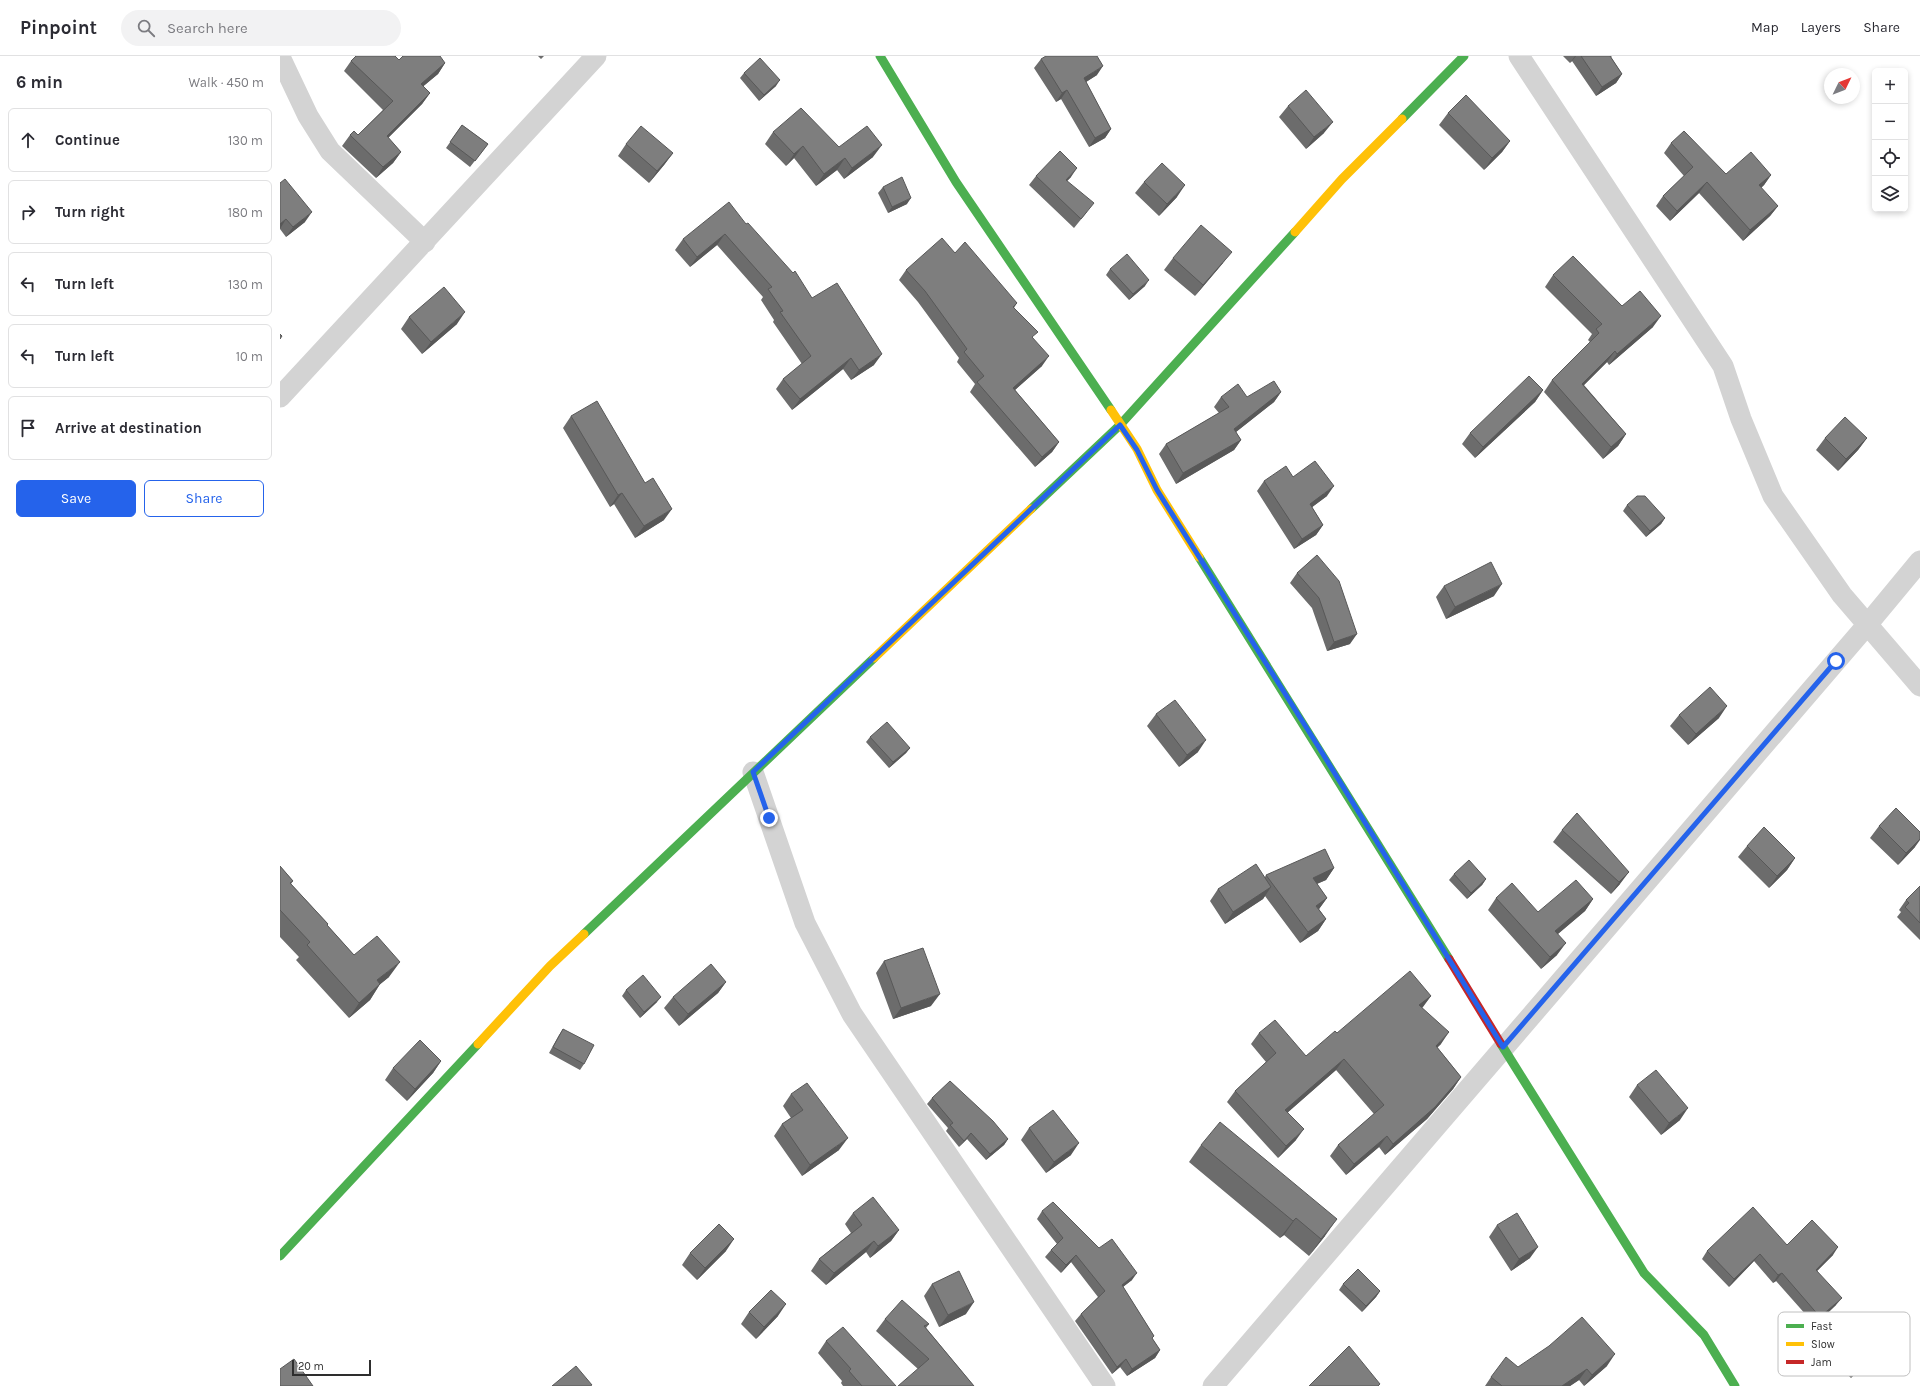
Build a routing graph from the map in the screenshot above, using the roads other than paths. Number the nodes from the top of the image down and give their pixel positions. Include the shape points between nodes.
1 (596, 56) edge
2 (880, 56) edge
3 (1464, 56) edge
4 (1519, 56) edge
5 (280, 57) edge
6 (425, 242) junction
7 (280, 397) edge
8 (1120, 425) junction
9 (1920, 561) edge
10 (1867, 625) junction
11 (1920, 686) edge
12 (753, 772) junction
13 (1503, 1047) junction
14 (280, 1256) edge
15 (1105, 1386) edge
16 (1213, 1386) edge
17 (1735, 1386) edge

1 - 6 street
2 - 8 street via 956,182
3 - 8 street via 1342,179
4 - 10 street via 1723,366 1741,419 1773,496 1842,595
5 - 6 street via 308,116 330,151
6 - 7 street
8 - 12 street
8 - 13 street via 1137,450 1157,490
9 - 10 street
10 - 11 street
10 - 13 street
12 - 14 street via 550,966
12 - 15 street via 805,924 852,1014
13 - 16 street
13 - 17 street via 1644,1273 1704,1335

